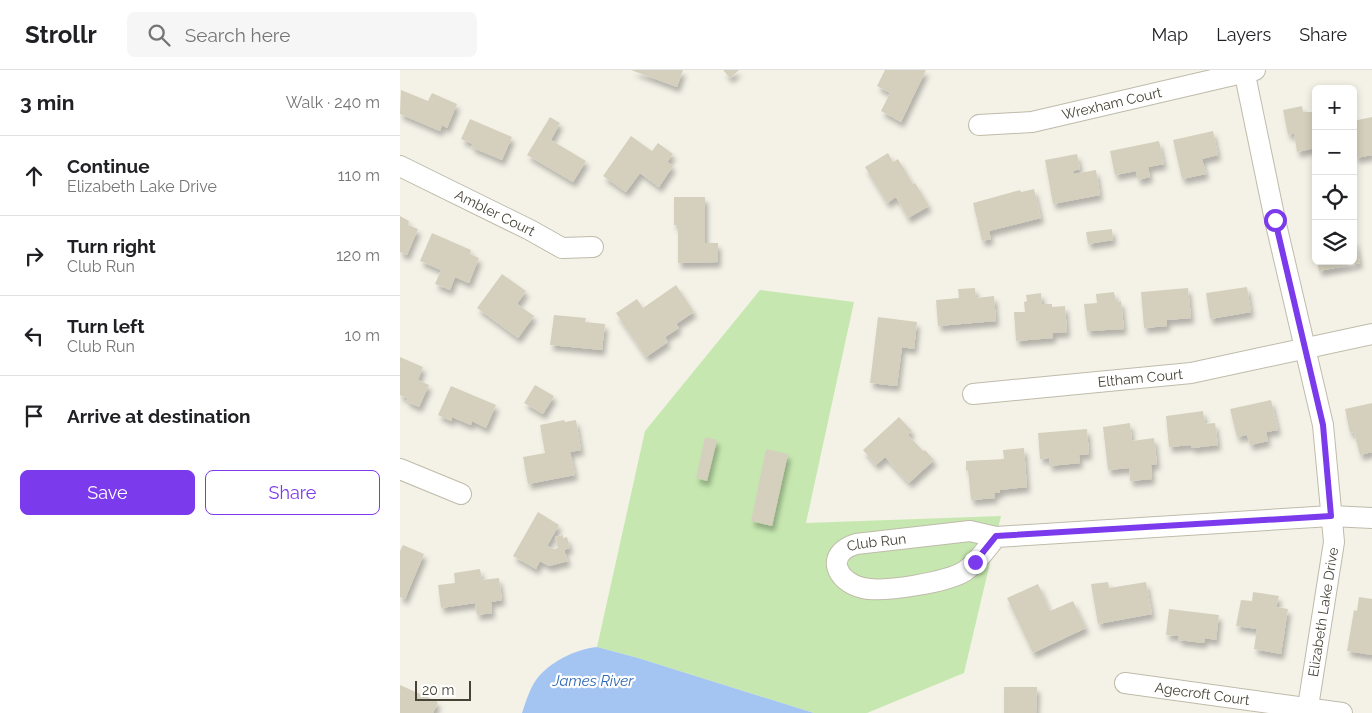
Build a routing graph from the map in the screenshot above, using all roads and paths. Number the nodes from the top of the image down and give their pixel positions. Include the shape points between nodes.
1 (1248, 71) edge
2 (979, 124) dead end
3 (400, 166) edge
4 (592, 247) dead end
5 (1372, 334) edge
6 (1305, 348) junction
7 (973, 394) dead end
8 (400, 469) edge
9 (461, 494) dead end
10 (1331, 516) junction
11 (1372, 518) edge
12 (996, 536) junction
13 (1125, 683) dead end
14 (1308, 710) edge
15 (1342, 713) edge

1 - 2 street, Wrexham Court via 1032,122
1 - 6 street, Elizabeth Lake Drive via 1275,220
3 - 4 street, Ambler Court via 562,248
5 - 6 street, Eltham Court
6 - 7 street, Eltham Court via 1191,373
6 - 10 street, Elizabeth Lake Drive via 1323,425
8 - 9 street
10 - 11 street, Club Run
10 - 12 street, Club Run
10 - 14 street, Elizabeth Lake Drive via 1334,542
12 - 12 street, Club Run via 970,531 856,544 838,554 837,562 839,572 848,582 864,589 925,584 965,571
13 - 14 street, Agecroft Court
14 - 15 street, Agecroft Court

